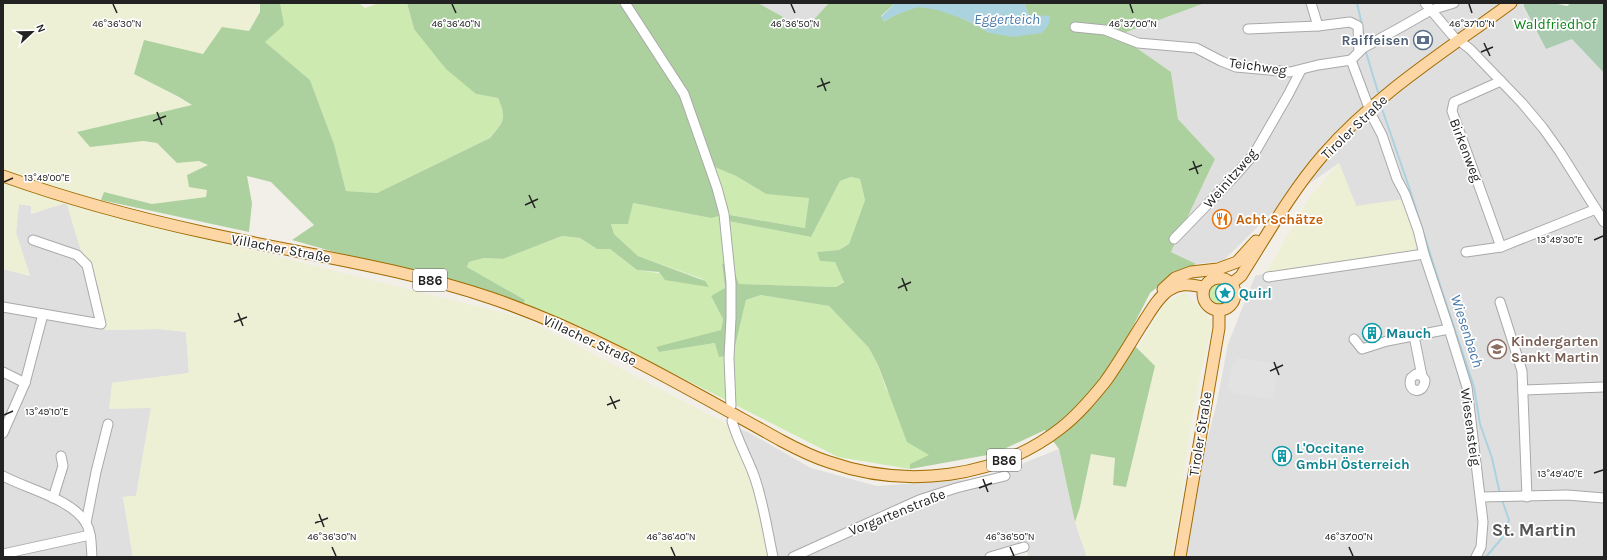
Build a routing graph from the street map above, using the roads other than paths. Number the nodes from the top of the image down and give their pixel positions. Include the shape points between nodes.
1 (625, 3) edge
2 (1312, 3) edge
3 (1454, 3) edge
4 (1512, 3) edge
5 (1428, 7) edge
6 (1318, 26) junction
7 (1075, 27) dead end
8 (1248, 29) dead end
9 (1459, 41) junction
10 (1363, 48) junction
11 (1351, 60) junction
12 (1301, 70) junction
13 (1502, 81) junction
14 (1370, 109) junction
15 (3, 176) edge
16 (1596, 209) junction
17 (1604, 222) edge
18 (1269, 231) junction
19 (33, 240) dead end
20 (1174, 240) dead end
21 (1501, 247) junction
22 (1466, 252) dead end
23 (1424, 254) junction
24 (1268, 277) dead end
25 (1231, 284) junction
26 (1204, 287) junction
27 (1500, 302) dead end
28 (3, 307) edge
29 (1220, 310) junction
30 (1150, 311) junction
31 (43, 314) junction
32 (1450, 329) junction
33 (1414, 336) junction
34 (1354, 340) dead end
35 (3, 372) edge
36 (1422, 376) dead end
37 (25, 383) junction
38 (1604, 386) edge
39 (1523, 390) junction
40 (731, 406) dead end
41 (732, 421) dead end
42 (108, 424) dead end
43 (3, 433) edge
44 (61, 456) dead end
45 (1005, 476) dead end
46 (5, 481) edge
47 (1480, 497) junction
48 (1527, 497) junction
49 (53, 498) junction
50 (1604, 498) edge
51 (86, 523) junction
52 (90, 535) junction
53 (1024, 547) dead end
54 (3, 554) edge
55 (92, 557) edge
56 (773, 557) edge
57 (793, 557) edge
58 (990, 557) edge
59 (1180, 557) edge
60 (1476, 557) edge

1 - 40 street via 684,94 724,214 731,283
2 - 6 street
3 - 5 street
4 - 9 main road, Tiroler Straße / B86
5 - 9 street
5 - 10 street
6 - 8 street
6 - 10 street via 1350,22 1358,26
7 - 12 street, Teichweg via 1106,30 1138,42 1196,48 1236,67 1290,72
9 - 13 street
9 - 14 main road, Tiroler Straße / B86
10 - 11 street
11 - 12 street, Teichweg
11 - 14 street, Wiesensteig
12 - 20 street, Weinitzweg via 1254,154
13 - 16 street via 1543,128
13 - 21 street, Birkenweg via 1454,102 1452,112
14 - 18 main road, Tiroler Straße / B86 via 1323,155
14 - 23 street, Wiesensteig via 1413,216
15 - 30 main road, Villacher Straße / B86 via 147,220 375,267 491,298 620,353 807,453 829,462 872,473 926,477 949,474 985,467 1022,453 1056,432 1075,416 1106,380
16 - 17 street
16 - 21 street
18 - 25 main road, Tiroler Straße / B86 via 1241,276
18 - 30 main road, B86 via 1262,234 1237,262 1218,269 1191,272 1175,278 1154,296 1148,306
19 - 31 street via 77,255 87,265 101,324
21 - 22 street
23 - 24 street
23 - 32 street, Wiesensteig
25 - 26 main road via 1224,278 1216,278 1207,282
25 - 29 main road via 1235,292 1234,299 1229,306
26 - 29 main road via 1204,302 1210,308
26 - 30 main road, B86 via 1188,284 1177,286 1168,291
27 - 39 street via 1522,371
28 - 31 street
29 - 59 main road, Tiroler Straße
31 - 37 street
32 - 33 street
32 - 47 street, Wiesensteig via 1467,387
33 - 34 street via 1362,349
33 - 36 street
35 - 37 street
37 - 43 street
38 - 39 street
39 - 48 street
41 - 56 street via 753,473
42 - 51 street
44 - 49 street via 63,466
45 - 57 street, Vorgartenstraße via 919,500
46 - 49 street
47 - 48 street
47 - 60 street, Wiesensteig via 1483,522 1481,547
48 - 50 street
49 - 51 street via 72,508
51 - 52 street
52 - 54 street
52 - 55 street
53 - 58 street

